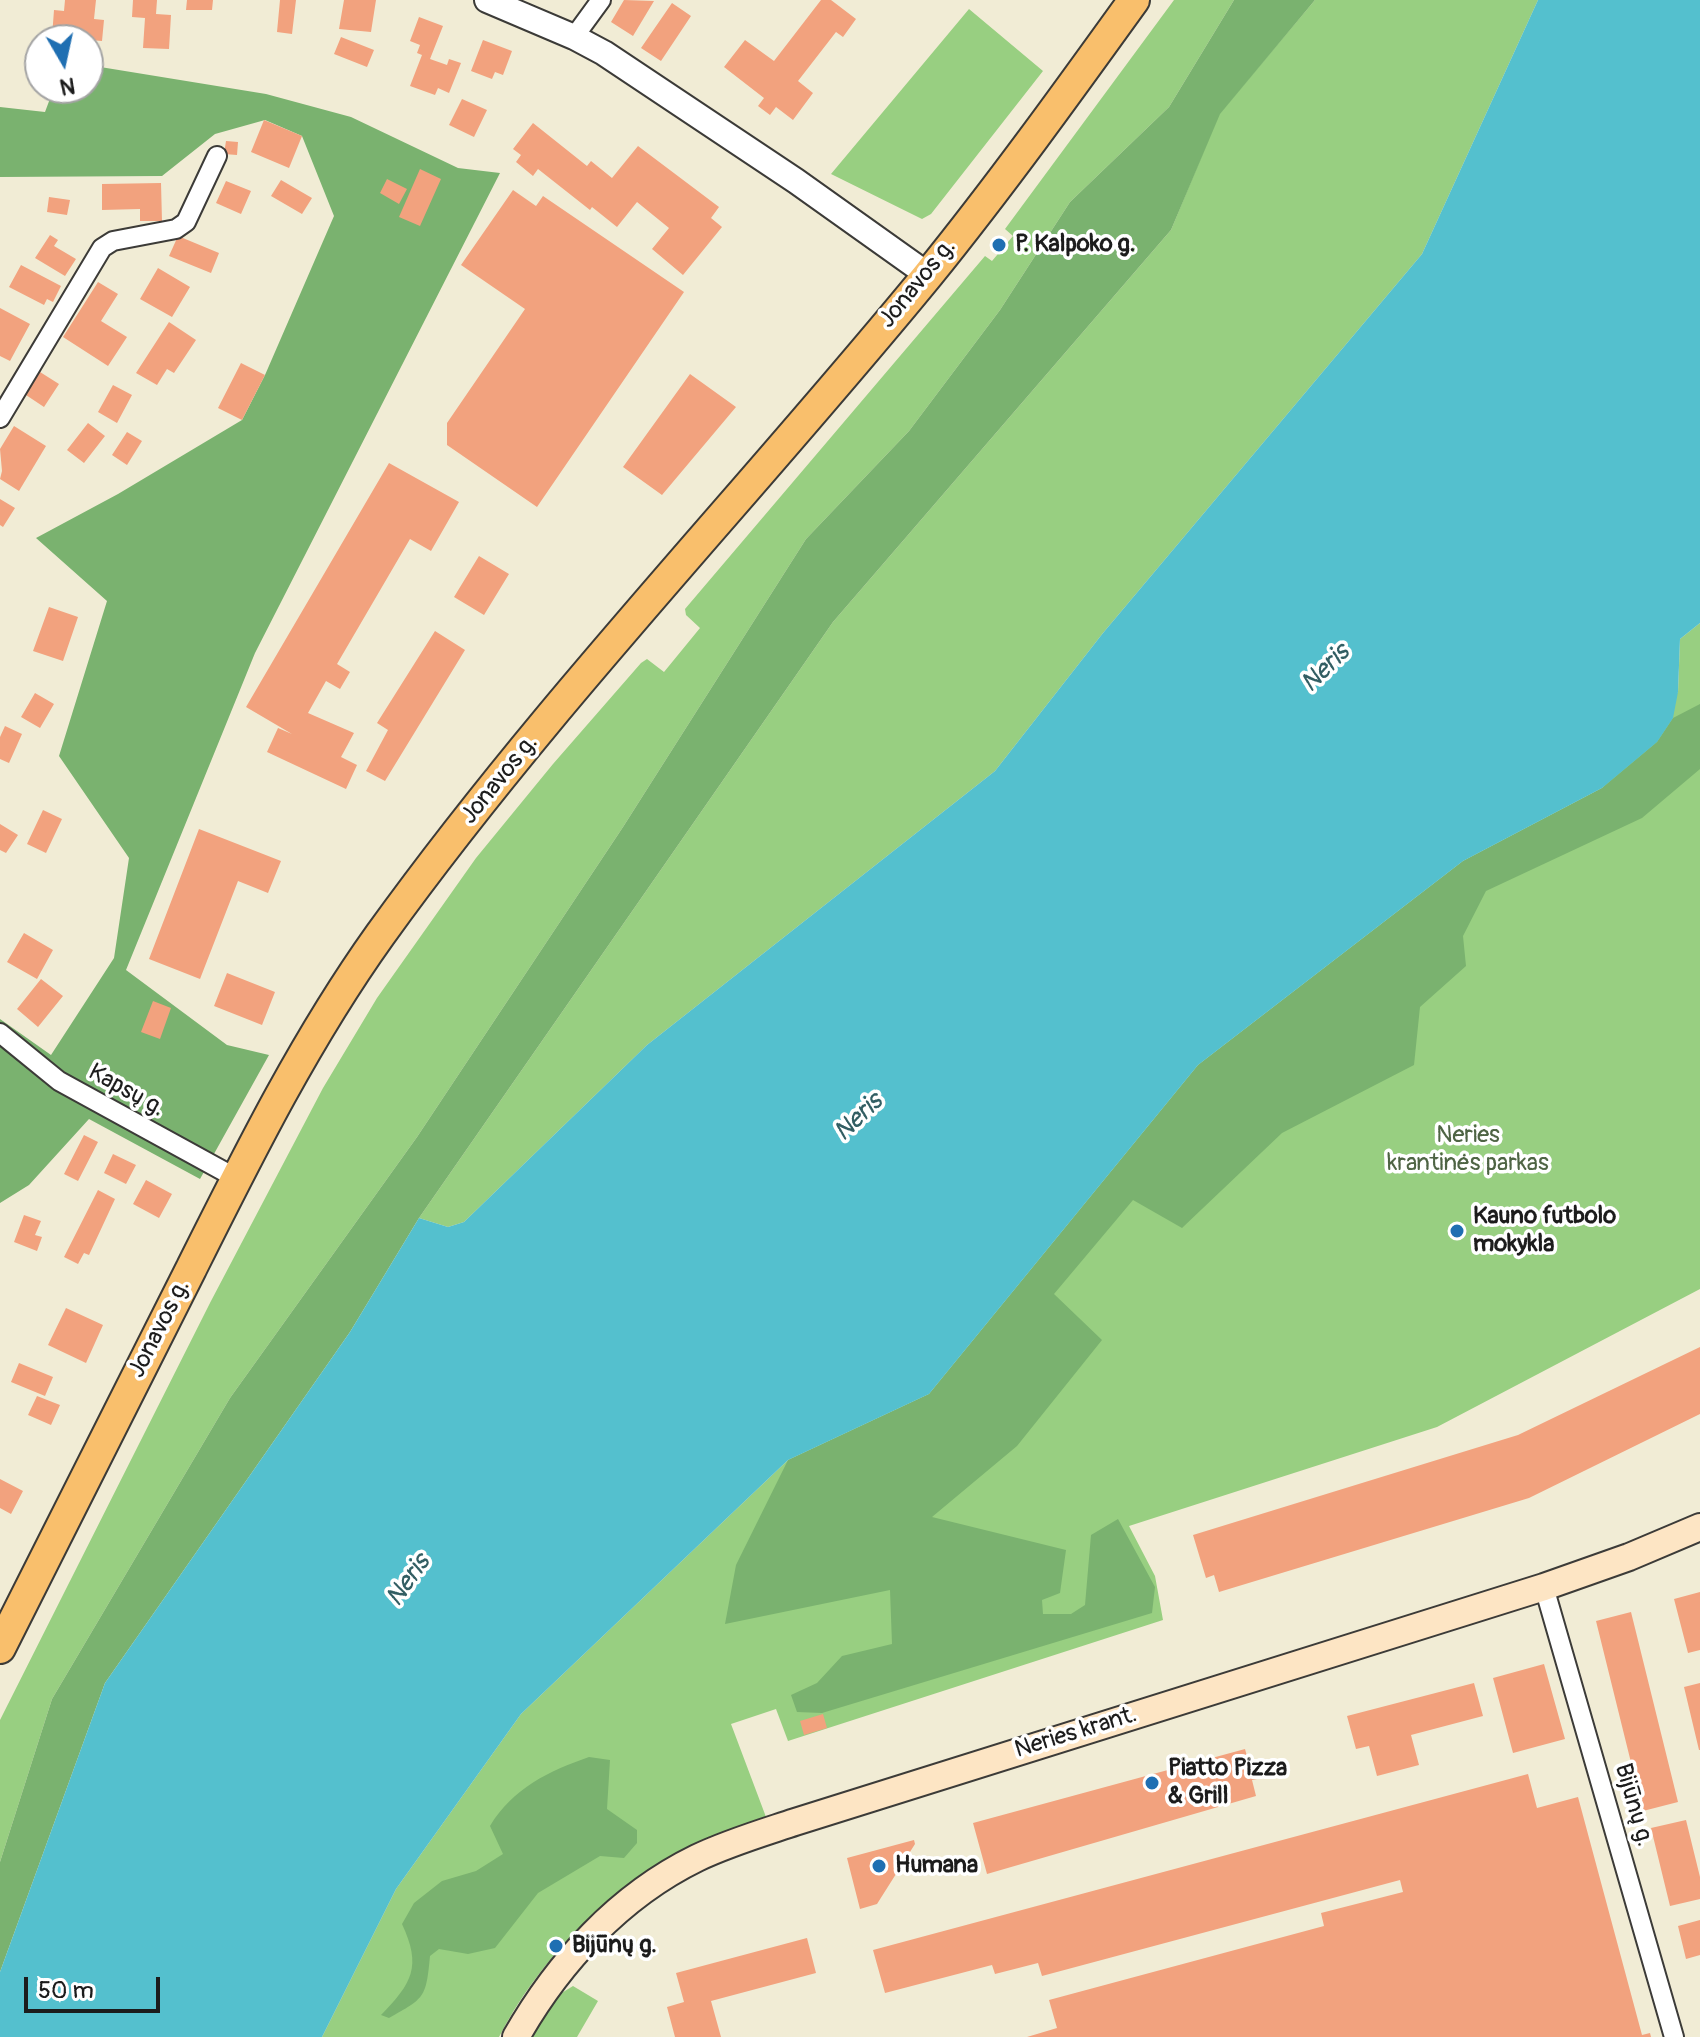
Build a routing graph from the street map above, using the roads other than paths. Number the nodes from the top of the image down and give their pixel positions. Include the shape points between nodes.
1 (487, 0) edge
2 (601, 0) edge
3 (1134, 0) edge
4 (574, 37) junction
5 (217, 156) dead end
6 (928, 275) junction
7 (0, 418) edge
8 (0, 1033) edge
9 (236, 1178) junction
10 (1700, 1527) edge
11 (1544, 1587) junction
12 (0, 1648) edge
13 (516, 2037) edge
14 (1674, 2037) edge

1 - 4 street
2 - 4 street
3 - 6 main road, Jonavos g.
4 - 6 street via 796,181
5 - 7 street via 186,222 102,248
6 - 9 main road, Jonavos g. via 442,851 340,994
8 - 9 street, Kapsų g. via 59,1081
9 - 12 main road, Jonavos g.
10 - 11 main road, Neries krant.
11 - 13 main road, Neries krant. via 810,1817 698,1857 653,1883 585,1942 537,2000
11 - 14 street, Bijūnų g.

